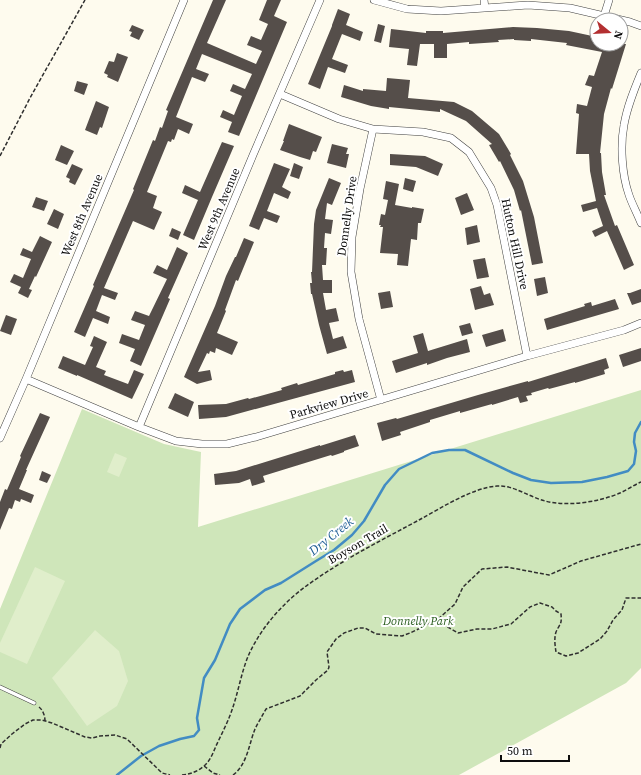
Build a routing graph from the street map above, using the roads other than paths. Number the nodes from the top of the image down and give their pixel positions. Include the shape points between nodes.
1 (184, 0) edge
2 (320, 0) edge
3 (374, 0) edge
4 (484, 0) edge
5 (609, 0) edge
6 (485, 8) junction
7 (589, 12) edge
8 (605, 12) edge
9 (629, 22) edge
10 (641, 26) edge
11 (641, 73) edge
12 (280, 94) junction
13 (373, 128) junction
14 (641, 223) edge
15 (641, 323) edge
16 (527, 356) junction
17 (26, 379) junction
18 (381, 400) junction
19 (139, 427) junction
20 (0, 438) edge
21 (0, 687) edge
22 (34, 703) road end

1 - 17 street, West 8th Avenue
2 - 12 street, West 9th Avenue
3 - 6 street via 407,9 441,11
4 - 6 street
5 - 8 street
6 - 7 street via 528,5 570,8
9 - 10 street
11 - 14 street via 630,101 622,150 623,171
12 - 13 street, Hutton Hill Drive via 339,119
12 - 19 street, West 9th Avenue
13 - 16 street, Hutton Hill Drive via 423,132 451,138 469,152 491,188 497,205
13 - 18 street, Donnelly Drive via 352,237 351,272 359,319
15 - 16 street, Parkview Drive
16 - 18 street, Parkview Drive
17 - 19 street, Parkview Drive
17 - 20 street, West 8th Avenue
18 - 19 street, Parkview Drive via 227,444 176,441
21 - 22 lane

